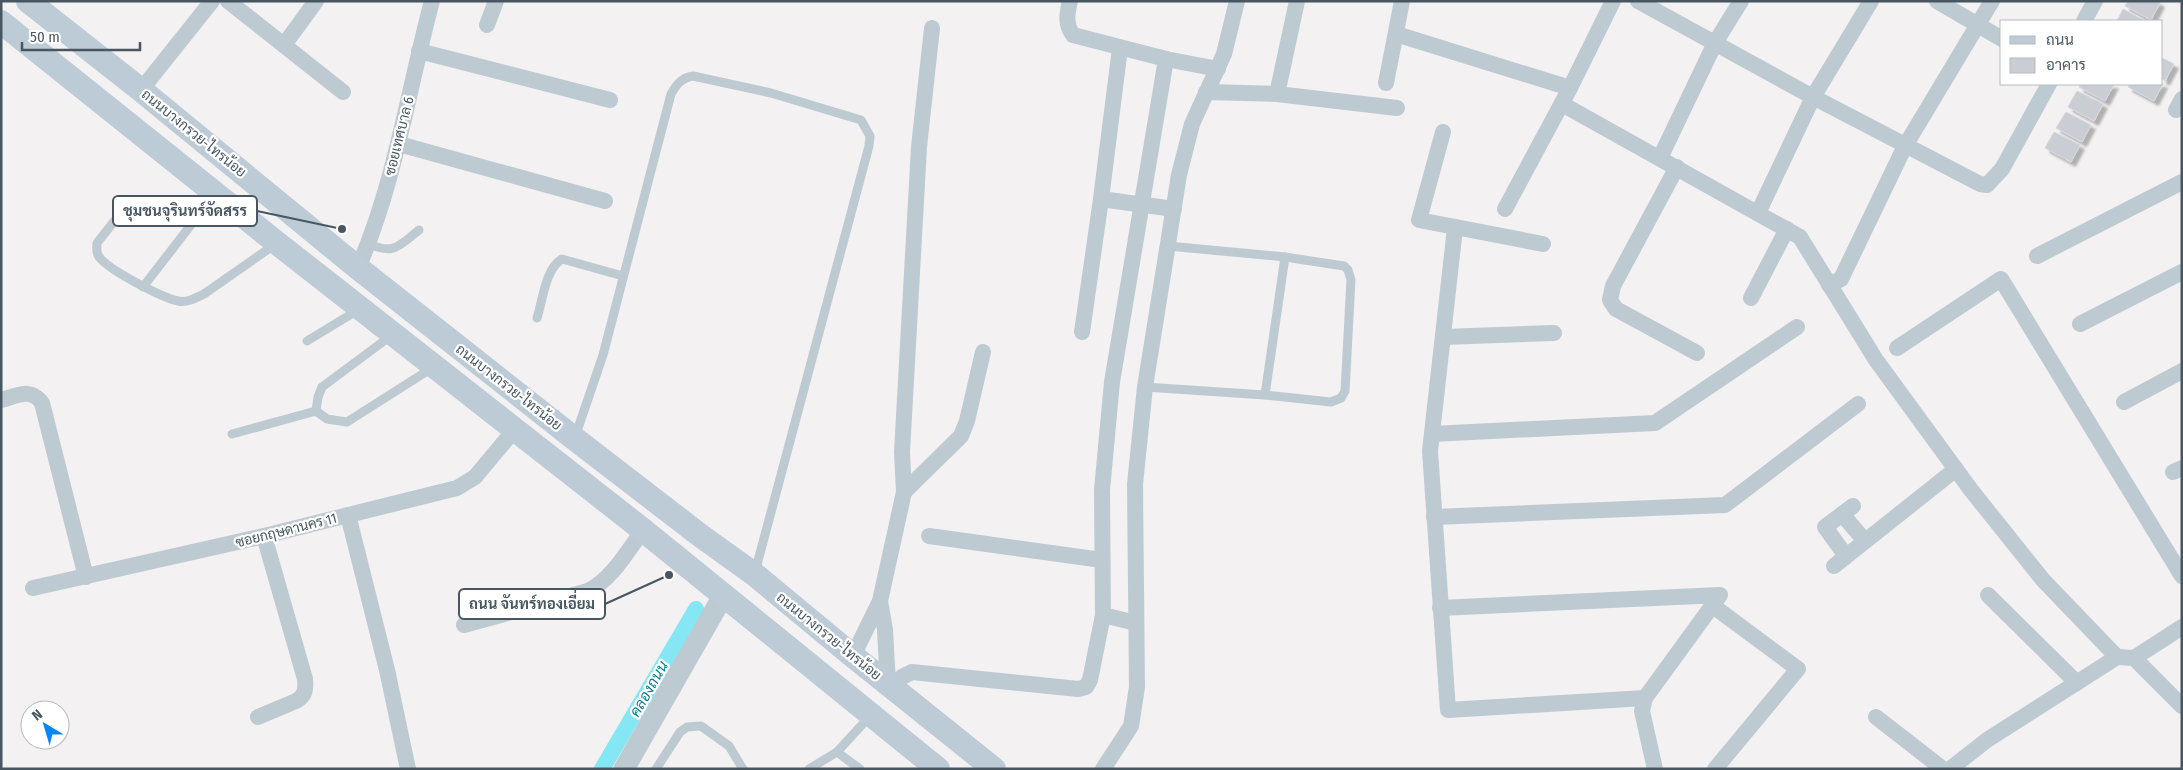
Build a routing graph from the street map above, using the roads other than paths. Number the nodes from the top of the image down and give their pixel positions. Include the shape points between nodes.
1 (28, 1) edge
2 (212, 1) edge
3 (228, 1) edge
4 (316, 1) edge
5 (432, 1) edge
6 (496, 1) edge
7 (1070, 1) edge
8 (1237, 1) edge
9 (1297, 1) edge
10 (1402, 1) edge
11 (1613, 1) edge
12 (1638, 1) edge
13 (1741, 1) edge
14 (1871, 1) edge
15 (1937, 1) edge
16 (1992, 1) edge
17 (2094, 1) edge
18 (2084, 20) edge
19 (1, 22) edge
20 (487, 26) dead end
21 (1978, 26) junction
22 (932, 28) dead end
23 (1396, 34) junction
24 (2000, 38) edge
25 (1715, 43) junction
26 (284, 45) junction
27 (1120, 48) junction
28 (419, 51) junction
29 (1166, 59) junction
30 (1218, 69) junction
31 (1386, 83) dead end
32 (2048, 85) edge
33 (1570, 88) junction
34 (141, 90) junction
35 (343, 92) dead end
36 (1206, 92) junction
37 (1277, 94) junction
38 (1813, 97) junction
39 (610, 100) dead end
40 (1562, 104) junction
41 (1397, 108) dead end
42 (1443, 132) dead end
43 (400, 144) junction
44 (1905, 146) junction
45 (1660, 158) junction
46 (1676, 167) junction
47 (2182, 182) edge
48 (215, 192) junction
49 (1101, 199) junction
50 (605, 201) dead end
51 (1143, 204) junction
52 (127, 205) dead end
53 (1174, 209) junction
54 (1505, 209) dead end
55 (1758, 213) junction
56 (1455, 228) junction
57 (1787, 229) junction
58 (419, 230) dead end
59 (277, 243) junction
60 (368, 244) junction
61 (1543, 244) dead end
62 (1168, 246) junction
63 (2037, 256) dead end
64 (1285, 257) junction
65 (358, 268) junction
66 (2182, 272) edge
67 (624, 276) junction
68 (1830, 286) junction
69 (143, 287) junction
70 (1751, 298) dead end
71 (360, 309) junction
72 (538, 318) dead end
73 (2080, 324) dead end
74 (1796, 327) dead end
75 (1082, 332) dead end
76 (1554, 333) dead end
77 (393, 334) junction
78 (1443, 337) junction
79 (307, 341) dead end
80 (1897, 348) dead end
81 (983, 352) dead end
82 (1697, 353) dead end
83 (434, 367) junction
84 (489, 371) junction
85 (2182, 371) edge
86 (1145, 387) junction
87 (471, 395) junction
88 (1265, 395) junction
89 (1, 400) edge
90 (2124, 402) dead end
91 (1858, 404) dead end
92 (316, 412) junction
93 (515, 429) junction
94 (232, 434) dead end
95 (1432, 434) junction
96 (574, 439) junction
97 (1956, 468) junction
98 (904, 492) junction
99 (348, 515) junction
100 (1434, 517) junction
101 (643, 530) junction
102 (264, 536) junction
103 (929, 536) dead end
104 (1865, 541) junction
105 (1102, 560) junction
106 (754, 574) junction
107 (2182, 576) edge
108 (86, 577) junction
109 (33, 588) dead end
110 (1988, 595) dead end
111 (724, 596) junction
112 (880, 601) junction
113 (1712, 606) junction
114 (1440, 608) junction
115 (1102, 615) junction
116 (1136, 623) junction
117 (464, 625) dead end
118 (2182, 627) edge
119 (853, 656) junction
120 (2117, 657) junction
121 (2134, 658) junction
122 (2077, 683) junction
123 (890, 685) junction
124 (1645, 698) junction
125 (2182, 706) edge
126 (872, 714) junction
127 (258, 717) dead end
128 (1876, 717) dead end
129 (837, 752) junction
130 (408, 769) edge
131 (624, 769) edge
132 (656, 769) edge
133 (743, 769) edge
134 (809, 769) edge
135 (860, 769) edge
136 (938, 769) edge
137 (994, 769) edge
138 (1103, 769) edge
139 (1655, 769) edge
140 (1715, 769) edge
141 (1943, 769) edge
142 (1950, 769) edge

1 - 34 main road, ถนนบางกรวย-ไทรน้อย
2 - 34 street
3 - 26 street
4 - 26 street
5 - 28 street, ซอยเทศบาล 6
6 - 20 street
7 - 27 street via 1066,18 1073,35
8 - 30 street
9 - 37 street
10 - 23 street
11 - 33 street
12 - 25 street
13 - 25 street
14 - 38 street
15 - 21 street
16 - 21 street
17 - 18 street
19 - 48 main road
21 - 24 street
21 - 44 street
22 - 98 street via 919,157 902,452
23 - 31 street
23 - 33 street
25 - 38 street
25 - 45 street
26 - 35 street
27 - 29 street
27 - 49 street
28 - 39 street
28 - 43 street, ซอยเทศบาล 6
29 - 30 street
29 - 51 street
30 - 36 street
32 - 44 street via 2002,169 1987,185
33 - 40 street
34 - 65 main road, ถนนบางกรวย-ไทรน้อย
36 - 37 street
36 - 53 street via 1192,124
37 - 41 street
38 - 44 street
38 - 55 street
40 - 45 street
40 - 54 street
42 - 56 street via 1419,220
43 - 50 street
43 - 60 street, ซอยเทศบาล 6
44 - 68 street via 1841,279
45 - 46 street
46 - 55 street
46 - 82 street via 1613,286 1610,300 1616,309
47 - 63 street
48 - 59 main road
48 - 69 lane
49 - 51 street
49 - 75 street
51 - 53 street
51 - 105 street via 1112,382 1102,490
52 - 69 lane via 97,244 96,250 105,263
53 - 62 street
55 - 57 street
56 - 61 street
56 - 78 street
57 - 68 street via 1800,237
57 - 70 street
58 - 60 lane via 390,250
59 - 69 lane via 192,300 179,302
59 - 71 main road
60 - 65 street, ซอยเทศบาล 6
62 - 64 lane
62 - 86 street
64 - 88 lane
64 - 88 lane via 1344,266 1350,274 1345,392 1341,398 1331,402
65 - 84 main road, ถนนบางกรวย-ไทรน้อย
66 - 73 street
67 - 72 lane via 562,260 551,271
67 - 96 lane via 603,355
67 - 106 lane via 671,94 685,77 762,91 818,106 861,120 868,129 868,146
68 - 97 street via 1876,360
71 - 77 main road
71 - 79 lane
74 - 95 street via 1655,423
76 - 78 street
77 - 83 main road
77 - 92 lane via 322,388
78 - 95 street
80 - 107 street via 2001,280
81 - 98 street via 961,436
83 - 87 main road
83 - 92 lane via 347,422 327,419
84 - 87 main road
84 - 96 main road, ถนนบางกรวย-ไทรน้อย
85 - 90 street
86 - 88 lane
86 - 116 street via 1135,484
87 - 93 main road
89 - 108 street via 30,393 42,403
91 - 100 street via 1725,504
92 - 94 lane
93 - 99 street, ซอยกฤษดานคร 11 via 466,484
93 - 101 main road
95 - 100 street
96 - 106 main road, ถนนบางกรวย-ไทรน้อย
97 - 104 street
97 - 120 street via 2043,580
98 - 112 street
99 - 102 street, ซอยกฤษดานคร 11
99 - 130 street via 388,670
100 - 114 street
101 - 111 main road
101 - 117 street via 596,587
102 - 108 street, ซอยกฤษดานคร 11
102 - 127 street via 306,690 296,701
103 - 105 street
104 - 104 street via 1847,510 1824,528 1840,561
105 - 115 street
106 - 119 main road, ถนนบางกรวย-ไทรน้อย
108 - 109 street, ซอยกฤษดานคร 11
110 - 122 street
111 - 126 main road
111 - 131 street
112 - 119 street
112 - 123 street
113 - 114 street via 1720,595
113 - 124 street
113 - 140 street via 1798,669
114 - 124 street via 1448,710
115 - 116 street
115 - 123 street via 1090,680 1078,689 912,672
116 - 138 street via 1137,687 1131,726
118 - 121 street
119 - 123 main road, ถนนบางกรวย-ไทรน้อย
120 - 121 street
120 - 122 street
121 - 125 street
122 - 142 street via 1987,740
123 - 137 main road, ถนนบางกรวย-ไทรน้อย
124 - 139 street via 1642,711
126 - 129 lane
126 - 136 main road
128 - 141 street
129 - 134 lane
129 - 135 lane
132 - 133 lane via 680,732 687,727 701,726 729,746

